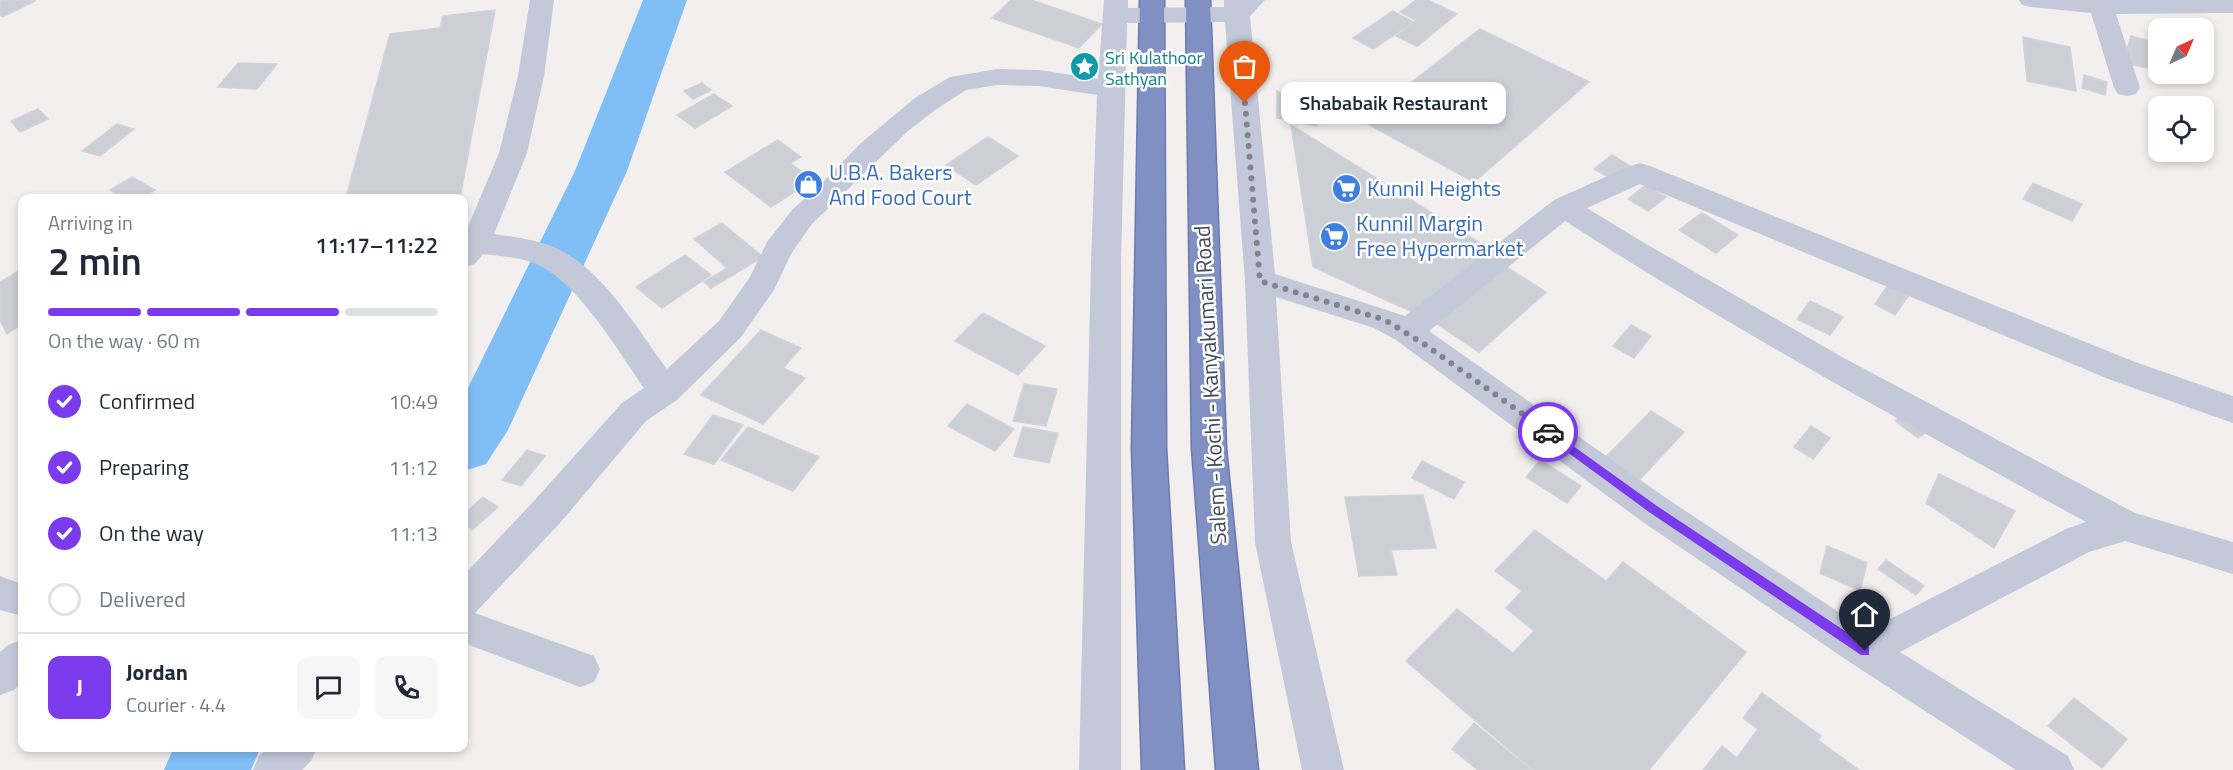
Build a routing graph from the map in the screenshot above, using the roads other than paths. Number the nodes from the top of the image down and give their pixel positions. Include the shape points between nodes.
1 (542, 0) edge
2 (2031, 0) edge
3 (1242, 5) edge
4 (2233, 6) edge
5 (1116, 8) edge
6 (1152, 8) edge
7 (1198, 8) edge
8 (2101, 8) junction
9 (2127, 88) dead end
10 (1111, 89) junction
11 (1564, 207) junction
12 (470, 249) edge
13 (1260, 281) junction
14 (1407, 332) junction
15 (665, 392) junction
16 (2233, 410) edge
17 (2125, 526) junction
18 (2233, 558) edge
19 (0, 593) edge
20 (468, 596) edge
21 (18, 599) edge
22 (468, 627) edge
23 (1865, 651) junction
24 (18, 661) edge
25 (580, 669) dead end
26 (0, 677) edge
27 (292, 752) edge
28 (274, 770) edge
29 (1100, 770) edge
30 (1163, 770) edge
31 (1237, 770) edge
32 (1323, 770) edge
33 (2052, 770) edge

1 - 12 street via 531,76 513,153
2 - 8 street
3 - 7 street
3 - 13 street
4 - 8 street
5 - 6 street
5 - 10 street
6 - 7 street
6 - 30 highway via 1149,448
7 - 31 highway, Salem - Kochi - Kanyakumari Road via 1209,448
8 - 9 street
10 - 15 street via 1039,78 997,77 959,83 925,104 871,148 802,217 730,329
10 - 29 street
11 - 14 street
11 - 16 street via 1640,173 2123,371
11 - 17 street via 1830,366
12 - 15 street via 513,248 551,258 603,309
13 - 14 street via 1385,320
13 - 32 street via 1273,542
14 - 23 street via 1653,509
15 - 20 street via 634,412
17 - 18 street
17 - 23 street via 2069,544
19 - 21 street
22 - 25 street
23 - 33 street
24 - 26 street
27 - 28 street

